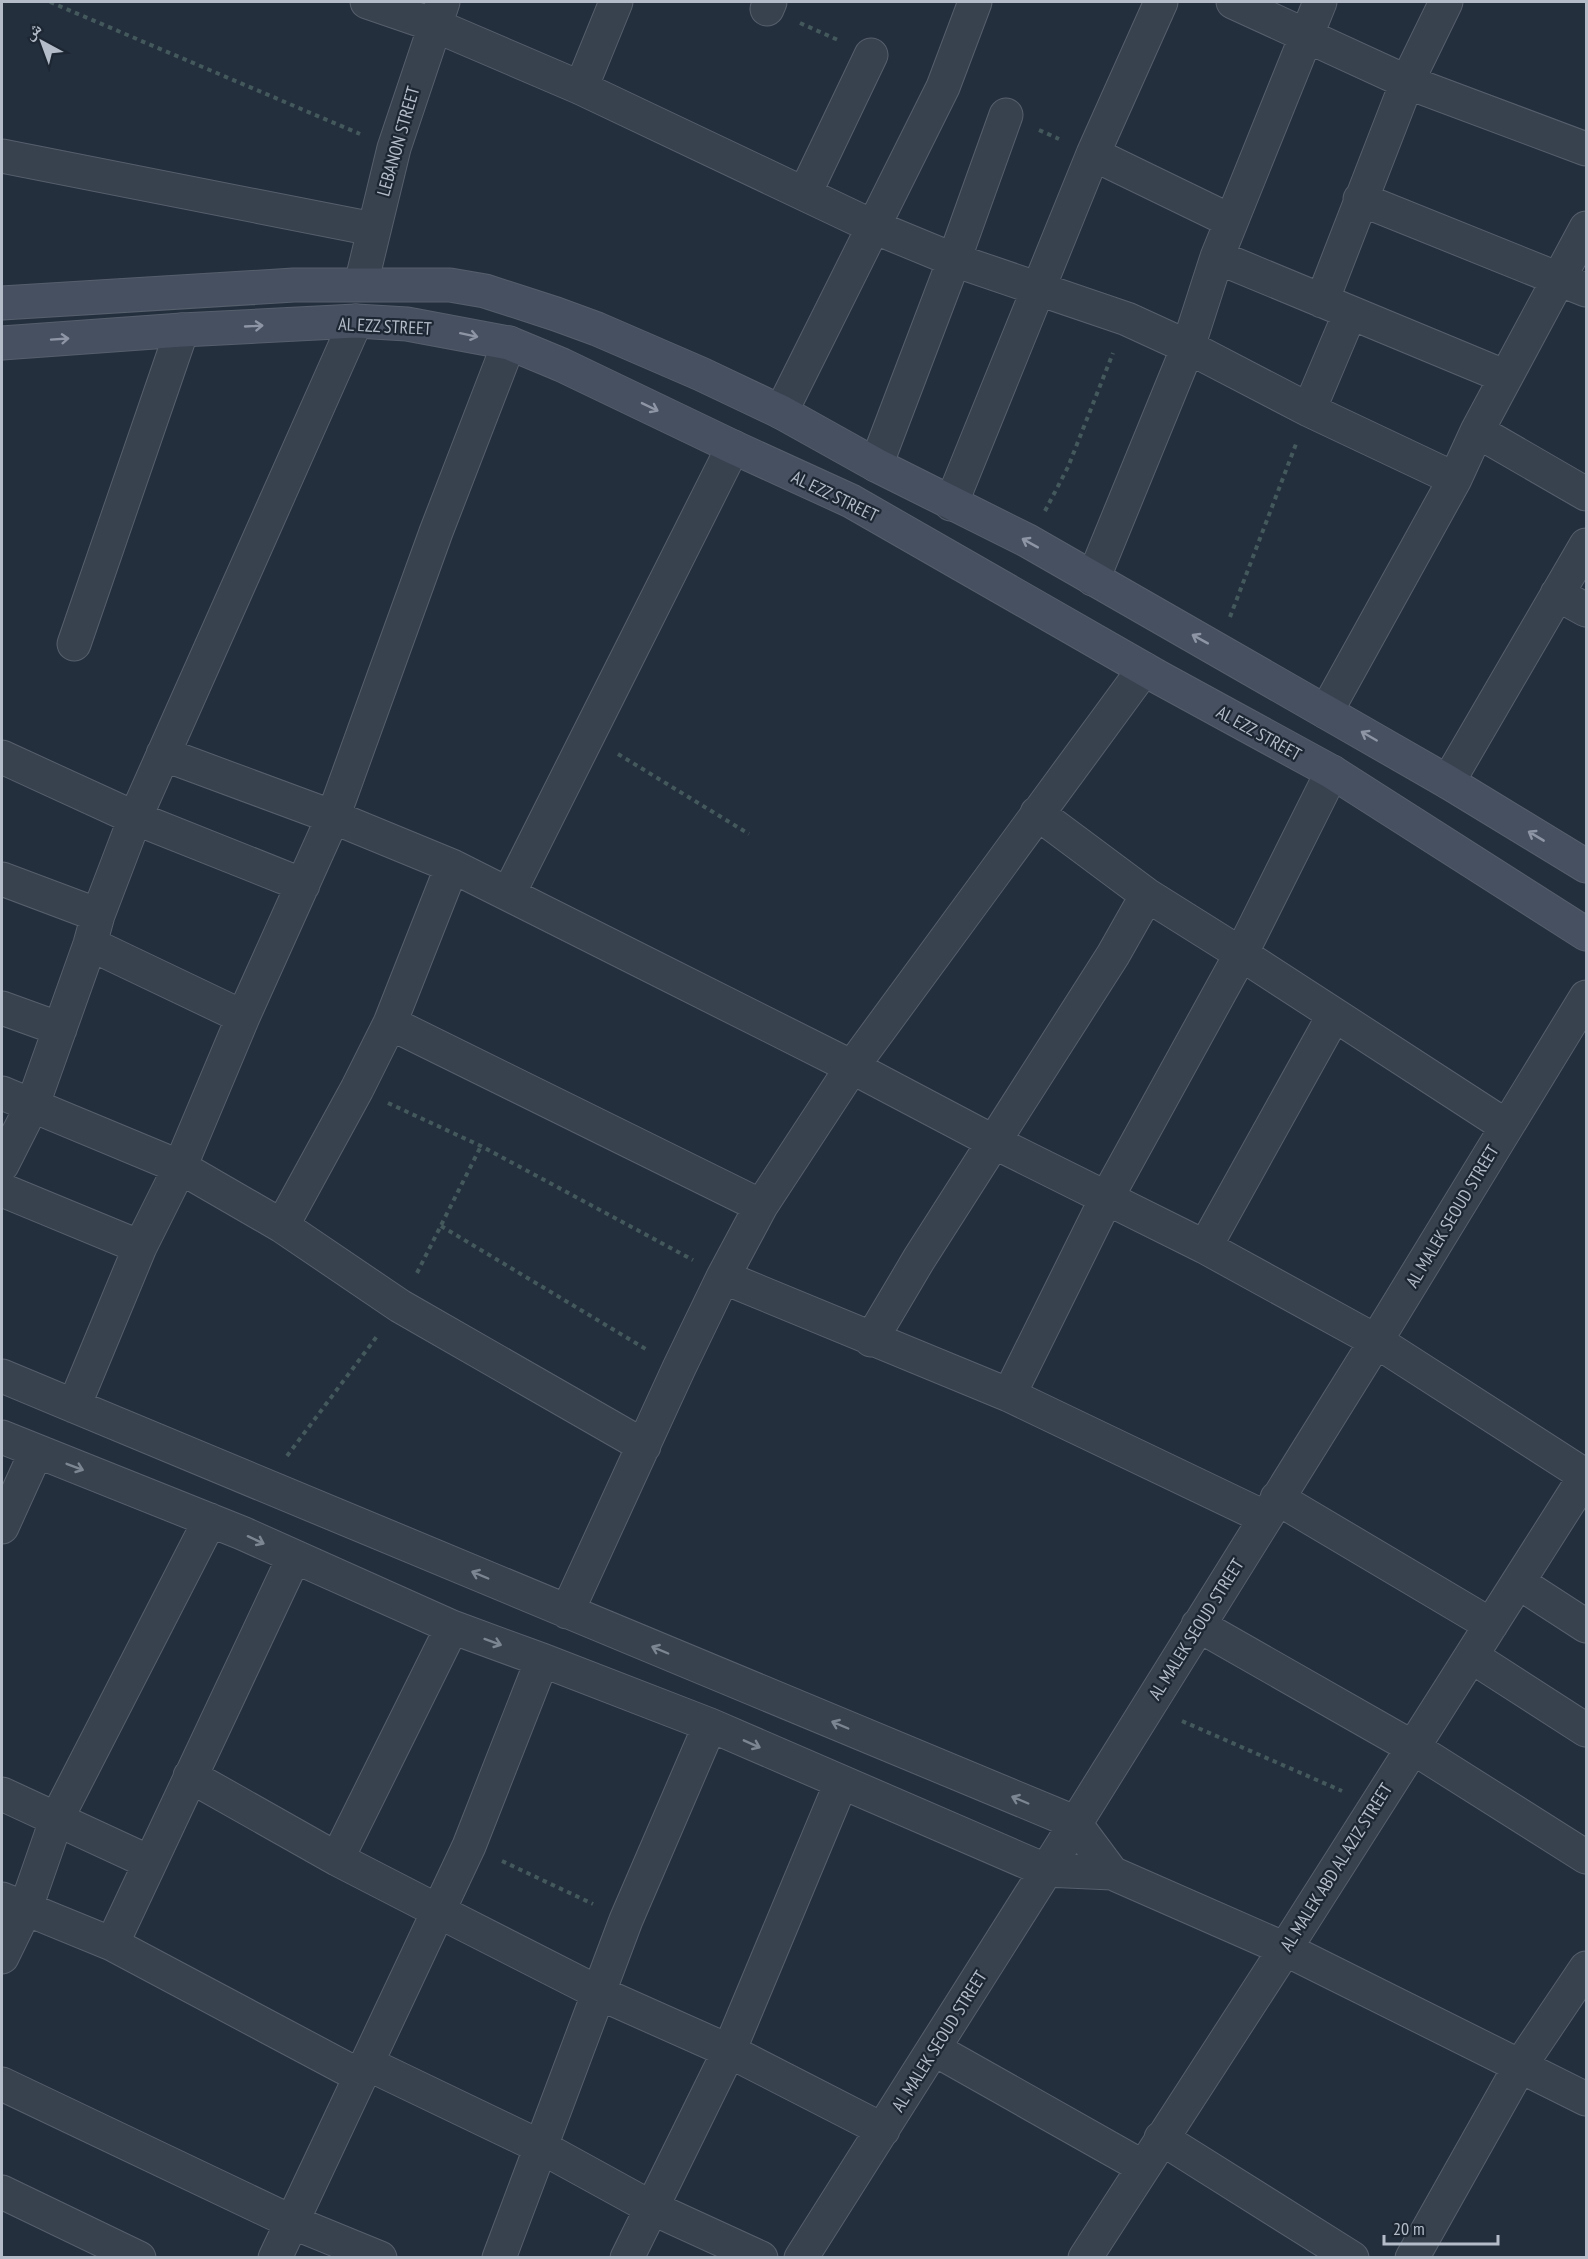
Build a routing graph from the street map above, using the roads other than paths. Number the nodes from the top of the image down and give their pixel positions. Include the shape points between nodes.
1 (367, 2) edge
2 (616, 2) edge
3 (975, 2) edge
4 (1161, 2) edge
5 (1233, 2) edge
6 (1320, 2) edge
7 (1446, 2) edge
8 (438, 13) edge
9 (1305, 35) junction
10 (871, 55) dead end
11 (1407, 82) junction
12 (582, 88) junction
13 (1006, 115) dead end
14 (1587, 149) edge
15 (1093, 154) junction
16 (2, 156) edge
17 (805, 193) junction
18 (1360, 199) junction
19 (1231, 221) junction
20 (874, 227) junction
21 (1587, 228) edge
22 (373, 229) junction
23 (1217, 257) junction
24 (954, 260) junction
25 (1573, 283) edge
26 (361, 284) junction
27 (1038, 289) junction
28 (2, 303) edge
29 (1336, 307) junction
30 (356, 321) junction
31 (182, 330) junction
32 (2, 343) edge
33 (509, 343) junction
34 (1188, 346) junction
35 (1506, 377) junction
36 (1309, 410) junction
37 (781, 412) junction
38 (1477, 431) junction
39 (733, 447) junction
40 (876, 465) junction
41 (1455, 479) junction
42 (1587, 494) edge
43 (951, 504) junction
44 (1587, 545) edge
45 (1093, 579) junction
46 (1557, 594) junction
47 (1587, 610) edge
48 (74, 645) dead end
49 (1144, 669) junction
50 (1326, 712) junction
51 (163, 754) junction
52 (2, 757) edge
53 (1332, 772) junction
54 (1448, 782) junction
55 (1037, 813) junction
56 (333, 817) junction
57 (135, 818) junction
58 (452, 866) junction
59 (1587, 866) edge
60 (2, 879) edge
61 (303, 885) junction
62 (509, 893) junction
63 (1147, 895) junction
64 (94, 930) junction
65 (1587, 934) edge
66 (1241, 954) junction
67 (1587, 997) edge
68 (2, 1008) edge
69 (1334, 1015) junction
70 (243, 1017) junction
71 (390, 1023) junction
72 (60, 1029) junction
73 (852, 1066) junction
74 (2, 1092) edge
75 (33, 1104) junction
76 (1506, 1126) junction
77 (994, 1142) junction
78 (2, 1165) edge
79 (180, 1167) junction
80 (2, 1190) edge
81 (1106, 1198) junction
82 (761, 1206) junction
83 (282, 1226) junction
84 (140, 1247) junction
85 (1205, 1247) junction
86 (723, 1276) junction
87 (871, 1340) junction
88 (1376, 1341) junction
89 (2, 1376) edge
90 (1009, 1395) junction
91 (74, 1406) junction
92 (2, 1437) edge
93 (645, 1446) junction
94 (36, 1452) junction
95 (1583, 1489) edge
96 (1271, 1508) junction
97 (210, 1520) junction
98 (2, 1527) edge
99 (294, 1557) junction
100 (1518, 1582) junction
101 (567, 1611) junction
102 (1198, 1625) junction
103 (1491, 1625) junction
104 (1587, 1626) edge
105 (452, 1628) junction
106 (1471, 1656) junction
107 (542, 1660) junction
108 (710, 1725) junction
109 (1587, 1730) edge
110 (1412, 1747) junction
111 (190, 1776) junction
112 (841, 1783) junction
113 (2, 1794) edge
114 (57, 1818) junction
115 (1074, 1822) junction
116 (1587, 1857) edge
117 (337, 1859) junction
118 (149, 1862) junction
119 (1046, 1870) junction
120 (1112, 1873) junction
121 (13, 1904) edge
122 (438, 1911) junction
123 (112, 1944) junction
124 (1285, 1949) junction
125 (2, 1957) edge
126 (1587, 1968) edge
127 (599, 1993) junction
128 (934, 2049) junction
129 (729, 2051) junction
130 (1520, 2066) junction
131 (363, 2069) junction
132 (2, 2084) edge
133 (1587, 2099) edge
134 (883, 2130) junction
135 (1161, 2138) junction
136 (541, 2147) junction
137 (1143, 2167) junction
138 (2, 2192) edge
139 (652, 2208) junction
140 (292, 2222) junction
141 (140, 2258) edge
142 (275, 2258) edge
143 (380, 2258) edge
144 (499, 2258) edge
145 (627, 2258) edge
146 (761, 2258) edge
147 (801, 2258) edge
148 (1085, 2258) edge
149 (1352, 2258) edge
150 (1413, 2258) edge

1 - 8 street
2 - 12 street
3 - 20 street via 943,87
4 - 15 street
5 - 9 street
6 - 9 street
7 - 11 street
8 - 12 street
8 - 22 street, LEBANON STREET via 394,148
9 - 11 street
9 - 19 street
10 - 17 street
11 - 14 street
11 - 18 street
12 - 17 street
13 - 24 street
15 - 19 street
15 - 27 street
16 - 22 street
17 - 20 street
18 - 25 street
18 - 29 street
19 - 23 street
20 - 24 street
20 - 37 street
21 - 25 street
22 - 26 street, LEBANON STREET
23 - 29 street
23 - 34 street
24 - 27 street
24 - 40 street
25 - 35 street
26 - 28 main road
26 - 37 main road via 450,285 516,300 597,329
27 - 34 street via 1126,319
27 - 43 street
29 - 35 street
29 - 36 street
31 -> 30 main road, AL EZZ STREET
30 -> 33 main road, AL EZZ STREET via 407,324
30 - 51 street
32 -> 31 main road, AL EZZ STREET
31 - 48 street
33 -> 39 main road, AL EZZ STREET
33 - 56 street
34 - 36 street
34 - 45 street
35 - 38 street
36 - 41 street
37 - 40 main road
38 - 41 street
38 - 42 street
39 - 49 main road, AL EZZ STREET via 851,501
39 - 62 street
40 - 43 main road
41 - 50 street
45 -> 43 main road via 1028,541
44 - 46 street
50 -> 45 main road
46 - 47 street
46 - 54 street
49 - 53 main road, AL EZZ STREET
49 - 55 street
54 -> 50 main road
51 - 56 street
51 - 57 street
52 - 57 street
53 - 65 main road, AL EZZ STREET
53 - 66 street
59 -> 54 main road
55 - 63 street
55 - 73 street
56 - 58 street
56 - 61 street
57 - 61 street
57 - 64 street
58 - 62 street
58 - 71 street
60 - 64 street
61 - 70 street
62 - 73 street
63 - 66 street
63 - 77 street
64 - 70 street
64 - 72 street
66 - 69 street
66 - 81 street
67 - 76 street, AL MALEK SEOUD STREET
68 - 72 street
69 - 76 street
69 - 85 street
70 - 79 street
71 - 82 street
71 - 83 street
72 - 75 street
73 - 77 street
73 - 82 street
74 - 75 street
75 - 78 street
75 - 79 street
76 - 88 street, AL MALEK SEOUD STREET
77 - 81 street
77 - 87 street
79 - 83 street
79 - 84 street
80 - 84 street
81 - 85 street
81 - 90 street
82 - 86 street
83 - 93 street via 400,1306
84 - 91 street
85 - 88 street
86 - 87 street
86 - 93 street
87 - 90 street
88 - 95 street
88 - 96 street, AL MALEK SEOUD STREET
89 - 91 street
90 - 96 street
101 -> 91 street
92 - 94 street
93 - 101 street
94 -> 97 street
94 - 98 street
95 - 100 street, AL MALEK ABD AL AZIZ STREET
96 - 102 street, AL MALEK SEOUD STREET
96 - 103 street
97 -> 99 street
97 - 114 street
99 - 105 street
99 - 111 street
100 - 103 street, AL MALEK ABD AL AZIZ STREET
100 - 104 street
115 -> 101 street
102 - 110 street
102 - 115 street, AL MALEK SEOUD STREET
103 - 106 street, AL MALEK ABD AL AZIZ STREET
105 -> 107 street
105 - 117 street
106 - 109 street
106 - 110 street, AL MALEK ABD AL AZIZ STREET
107 - 108 street
107 - 122 street via 469,1846
108 -> 112 street
108 - 127 street
110 - 116 street
110 - 124 street, AL MALEK ABD AL AZIZ STREET
111 - 117 street
111 - 118 street
112 - 119 street
112 - 129 street
113 - 114 street
114 - 118 street
114 - 121 street
115 - 119 street, AL MALEK SEOUD STREET
115 - 120 street
117 - 122 street
118 - 123 street
119 - 120 street
119 - 128 street, AL MALEK SEOUD STREET
120 - 124 street
121 - 123 street
121 - 125 street
122 - 127 street
122 - 131 street
123 - 131 street
124 - 130 street
124 - 135 street, AL MALEK ABD AL AZIZ STREET
126 - 130 street
127 - 129 street
127 - 136 street
128 - 134 street, AL MALEK SEOUD STREET
128 - 137 street
129 - 134 street
129 - 139 street
130 - 133 street
130 - 150 street
131 - 136 street
131 - 140 street
132 - 140 street
134 - 147 street, AL MALEK SEOUD STREET
135 - 137 street, AL MALEK ABD AL AZIZ STREET
135 - 149 street
136 - 139 street
136 - 144 street
137 - 148 street, AL MALEK ABD AL AZIZ STREET
138 - 141 street
139 - 145 street
139 - 146 street
140 - 142 street
140 - 143 street

